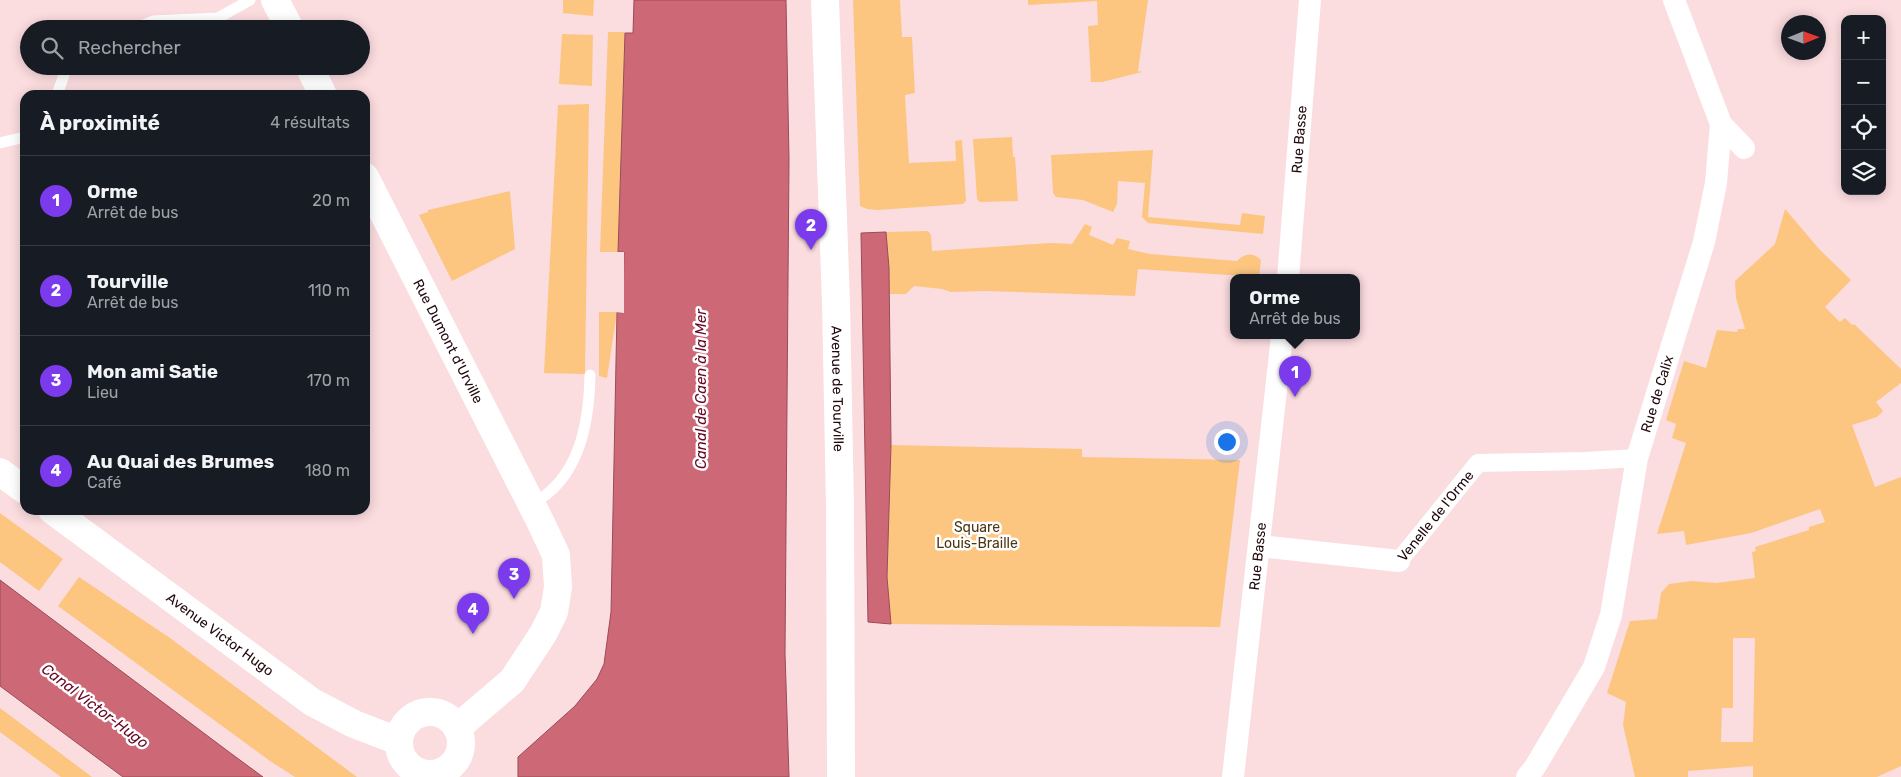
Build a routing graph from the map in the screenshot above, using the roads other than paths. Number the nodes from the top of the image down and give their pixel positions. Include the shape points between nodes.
1 (250, 0) edge
2 (275, 0) edge
3 (825, 0) edge
4 (1310, 0) edge
5 (1674, 0) edge
6 (175, 20) edge
7 (285, 20) edge
8 (63, 75) edge
9 (313, 75) edge
10 (59, 90) edge
11 (321, 90) edge
12 (1721, 124) junction
13 (20, 138) edge
14 (0, 143) edge
15 (1744, 148) dead end
16 (370, 187) edge
17 (1288, 274) edge
18 (1282, 339) edge
19 (590, 375) dead end
20 (1637, 458) junction
21 (0, 472) edge
22 (20, 486) edge
23 (532, 504) junction
24 (59, 515) edge
25 (1259, 546) junction
26 (1398, 561) joint
27 (457, 728) junction
28 (398, 741) junction
29 (440, 775) edge
30 (842, 777) edge
31 (1232, 777) edge
32 (1527, 777) edge

1 - 6 lane via 218,18
2 - 7 street
3 - 30 street, Avenue de Tourville via 836,302
4 - 17 street, Rue Basse
5 - 12 street, Rue de Calix
8 - 10 lane
9 - 11 street
12 - 15 street
12 - 20 street, Rue de Calix via 1716,184 1704,242
13 - 14 lane
16 - 23 street, Rue Dumont d'Urville
18 - 25 street, Rue Basse
19 - 23 lane via 586,423 574,458 556,487
20 - 26 street, Venelle de l'Orme via 1478,463
20 - 32 street, Rue de Calix via 1611,615 1594,667
21 - 22 street
23 - 27 street, Rue Dumont d'Urville via 556,556 558,587 554,612 512,681
24 - 28 street, Avenue Victor Hugo via 312,702 354,724
25 - 26 street, Venelle de l'Orme
25 - 31 street, Rue Basse
27 - 28 street via 437,712 419,713 405,724
27 - 29 street via 459,755
28 - 29 street via 402,757 414,770

